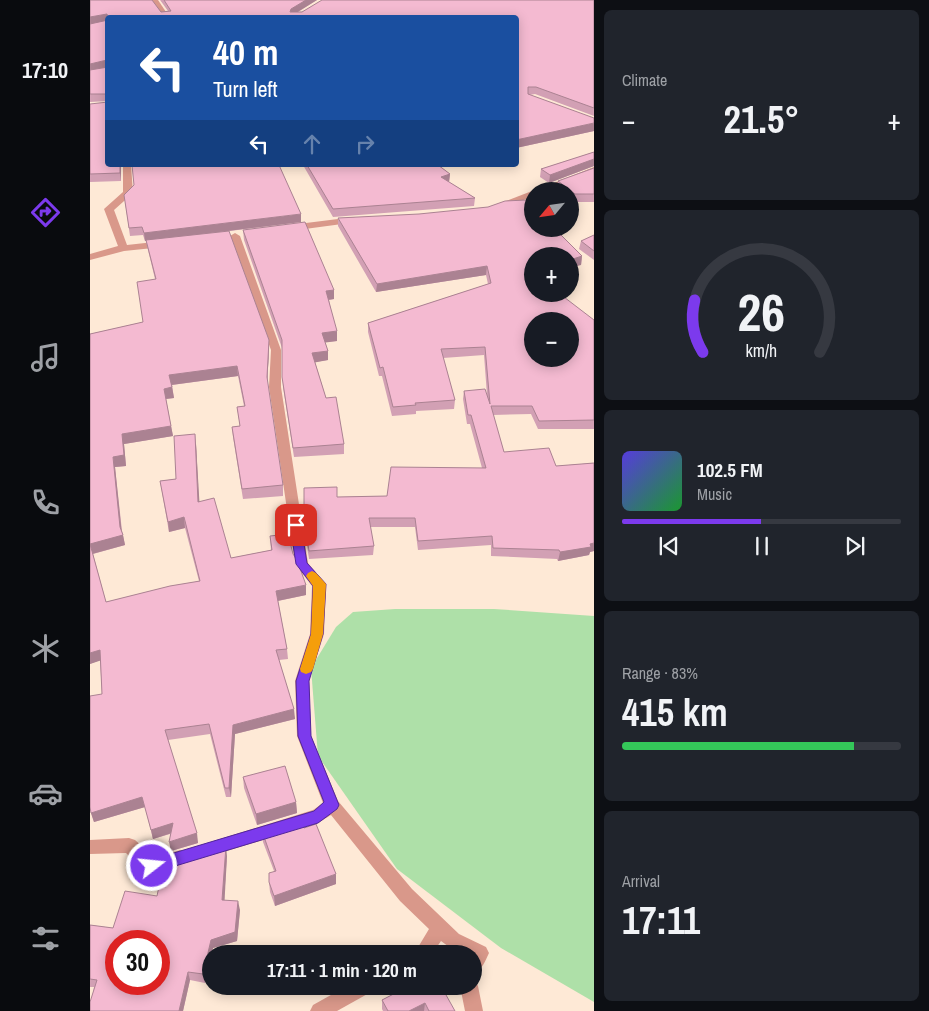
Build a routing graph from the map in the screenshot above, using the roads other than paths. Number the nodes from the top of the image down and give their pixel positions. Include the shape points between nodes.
1 (154, 0) edge
2 (164, 15) edge
3 (127, 167) edge
4 (594, 170) edge
5 (563, 182) edge
6 (524, 197) edge
7 (487, 210) edge
8 (361, 220) edge
9 (283, 229) edge
10 (235, 236) dead end
11 (169, 243) edge
12 (123, 248) junction
13 (90, 258) edge
14 (332, 805) junction
15 (90, 847) edge
16 (440, 928) junction
17 (428, 945) edge
18 (464, 945) edge
19 (348, 995) edge
20 (471, 995) edge
21 (319, 1011) edge
22 (474, 1011) edge

1 - 2 street
3 - 12 street via 128,192 109,209
4 - 5 street
6 - 7 street
8 - 9 street
10 - 14 street via 276,350 275,387 302,564 320,584 317,634 302,681 304,736
11 - 12 street
12 - 13 street
14 - 15 street via 318,816 152,866 129,845
14 - 16 street via 406,895
16 - 17 street
16 - 18 street
19 - 21 street
20 - 22 street

